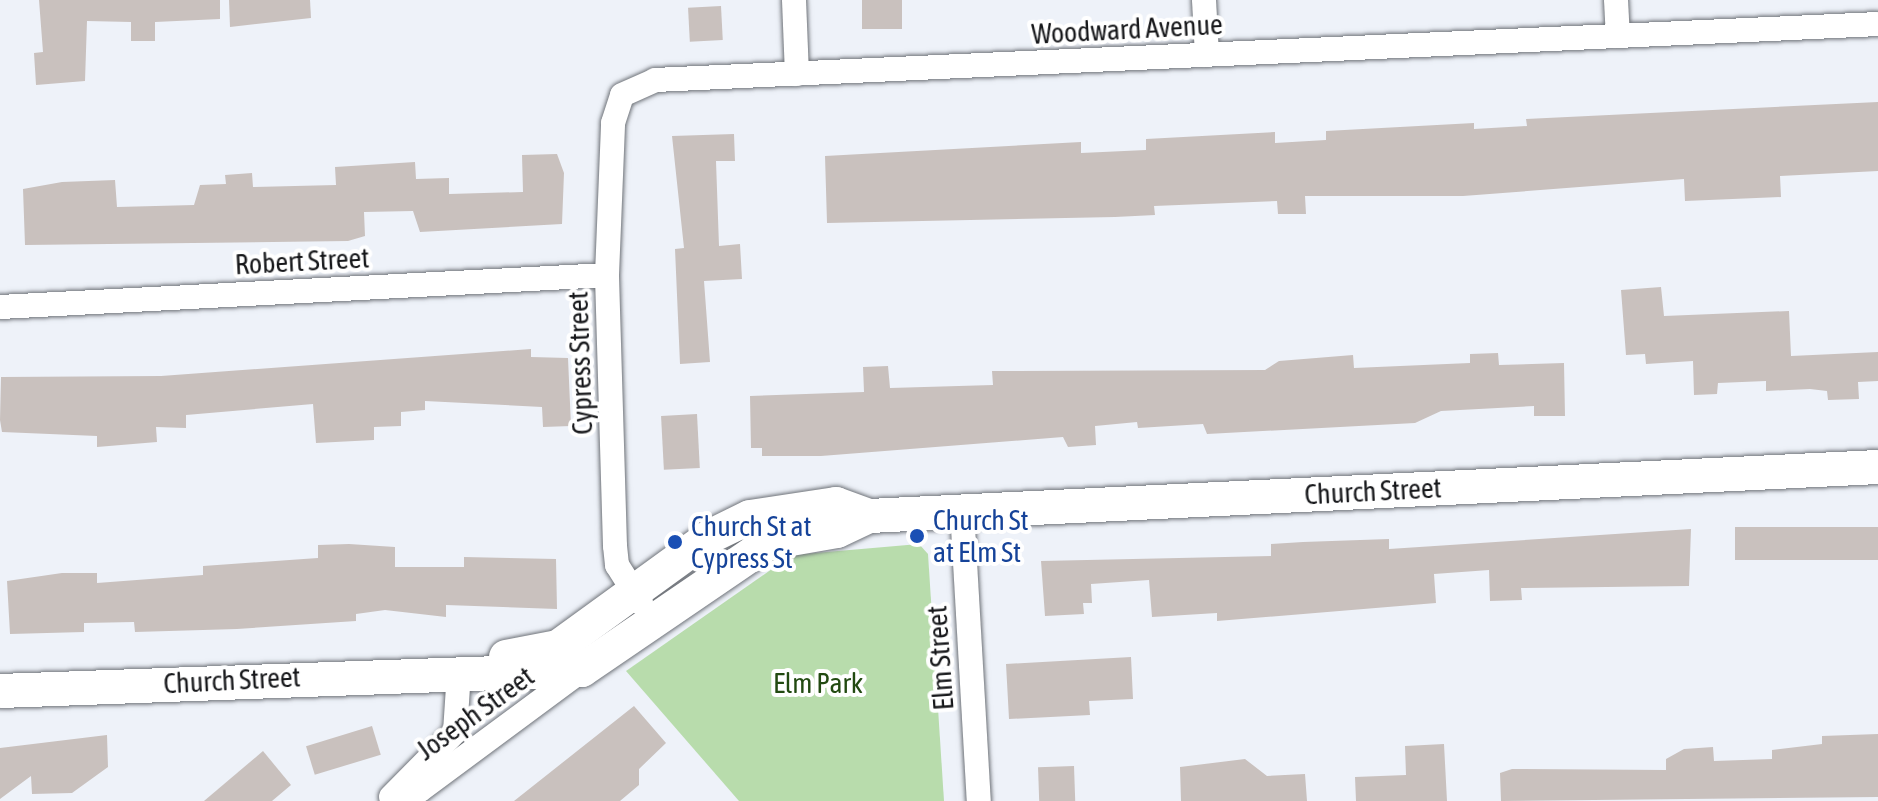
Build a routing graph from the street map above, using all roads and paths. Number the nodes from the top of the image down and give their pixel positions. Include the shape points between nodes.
1 (794, 0) edge
2 (1204, 0) edge
3 (1616, 0) edge
4 (1878, 24) edge
5 (1618, 36) junction
6 (1207, 55) junction
7 (797, 74) junction
8 (622, 95) joint
9 (607, 275) junction
10 (0, 307) edge
11 (1878, 467) edge
12 (962, 510) junction
13 (643, 607) junction
14 (462, 670) junction
15 (582, 670) junction
16 (0, 691) edge
17 (392, 796) edge
18 (979, 801) edge

1 - 7 street
2 - 6 street
3 - 5 street
4 - 5 street, Woodward Avenue
5 - 6 street, Woodward Avenue
6 - 7 street, Woodward Avenue
7 - 8 street, Woodward Avenue via 655,80
8 - 9 street, Cypress Street via 613,123
9 - 10 street, Robert Street
9 - 13 street, Cypress Street via 617,565
11 - 12 street, Church Street
12 - 13 street, Church Street via 869,516 836,504 750,517 711,536
12 - 18 street, Elm Street
13 - 14 street, Church Street via 558,647
13 - 15 street, Church Street
14 - 15 street, Church Street via 488,677
14 - 16 street, Church Street
14 - 17 street, Joseph Street via 455,732
15 - 17 street, Joseph Street via 420,790

